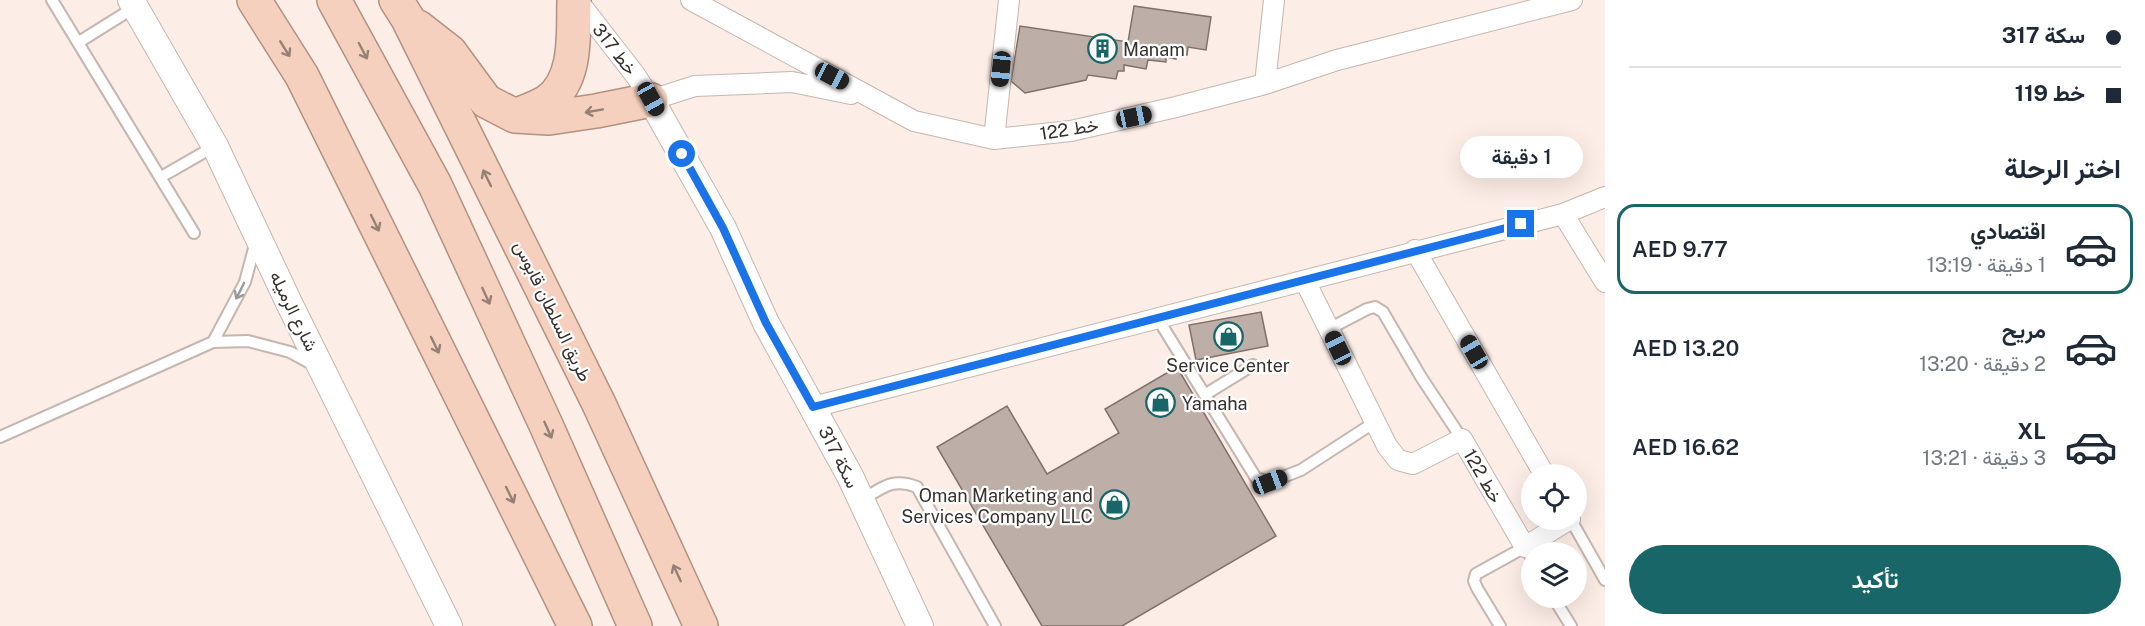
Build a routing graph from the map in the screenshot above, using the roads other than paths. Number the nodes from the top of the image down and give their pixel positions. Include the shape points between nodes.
1 (52, 0) edge
2 (254, 0) edge
3 (334, 0) edge
4 (575, 0) edge
5 (691, 0) edge
6 (1009, 0) edge
7 (1274, 0) edge
8 (1572, 0) edge
9 (134, 3) edge
10 (1526, 6) edge
11 (402, 10) edge
12 (79, 42) junction
13 (1264, 84) junction
14 (872, 98) junction
15 (651, 99) junction
16 (514, 116) junction
17 (994, 139) junction
18 (215, 146) junction
19 (161, 177) junction
20 (1605, 197) edge
21 (1563, 214) junction
22 (194, 233) dead end
23 (258, 236) junction
24 (1415, 250) junction
25 (1305, 281) junction
26 (1605, 282) edge
27 (1158, 319) junction
28 (1329, 329) junction
29 (213, 342) junction
30 (1253, 365) dead end
31 (322, 369) junction
32 (1206, 394) junction
33 (813, 407) junction
34 (1374, 422) junction
35 (0, 437) edge
36 (1462, 439) junction
37 (1538, 464) edge
38 (861, 500) junction
39 (1556, 530) edge
40 (1576, 530) edge
41 (1522, 542) edge
42 (1542, 542) edge
43 (1521, 556) edge
44 (549, 573) junction
45 (1605, 580) edge
46 (1559, 608) edge
47 (449, 626) edge
48 (564, 626) edge
49 (575, 626) edge
50 (635, 626) edge
51 (701, 626) edge
52 (920, 626) edge
53 (995, 626) edge
54 (1500, 626) edge
55 (1571, 626) edge

1 - 12 lane
2 -> 44 highway via 302,76
3 -> 50 highway via 435,184
4 - 15 street, خط 317
4 - 16 highway via 571,62 562,88 547,102
5 - 14 street, خط 122
6 - 17 street
7 - 13 street
8 - 10 street, خط 122
9 - 12 lane
9 - 18 street, شارع الرميله
10 - 13 street, خط 122
11 - 16 highway via 450,52 486,101
51 -> 11 highway, طريق السلطان قابوس via 577,360
12 - 19 lane
13 - 17 street, خط 122 via 1071,131
14 - 15 street via 792,82 695,86
14 - 17 street, خط 122 via 914,120
15 -> 16 highway via 549,118
15 - 33 street, سكة 317 via 723,228 766,323
18 - 19 lane
18 - 23 street, شارع الرميله
19 - 22 lane
20 - 21 street
21 - 24 street
21 - 26 street
23 -> 29 lane via 245,282
23 - 31 street, شارع الرميله
24 - 25 street
24 - 37 street
25 - 27 street
25 - 28 street, خط 122
27 - 32 lane
27 - 33 street
28 - 34 street, خط 122
28 - 36 lane via 1366,309 1383,312
29 - 31 lane via 248,340 290,352
29 - 35 lane
30 - 32 lane
31 - 47 street, شارع الرميله
32 - 34 lane via 1256,478 1270,482 1301,470
33 - 38 street, سكة 317
34 - 36 street, خط 122 via 1398,460 1413,464
36 - 41 street, خط 122
38 - 52 street, سكة 317
38 - 53 lane via 891,484 904,482 917,487
39 - 42 street
40 - 45 lane
43 - 54 lane via 1476,574 1474,581
44 - 48 street
44 - 49 highway
46 - 55 lane

